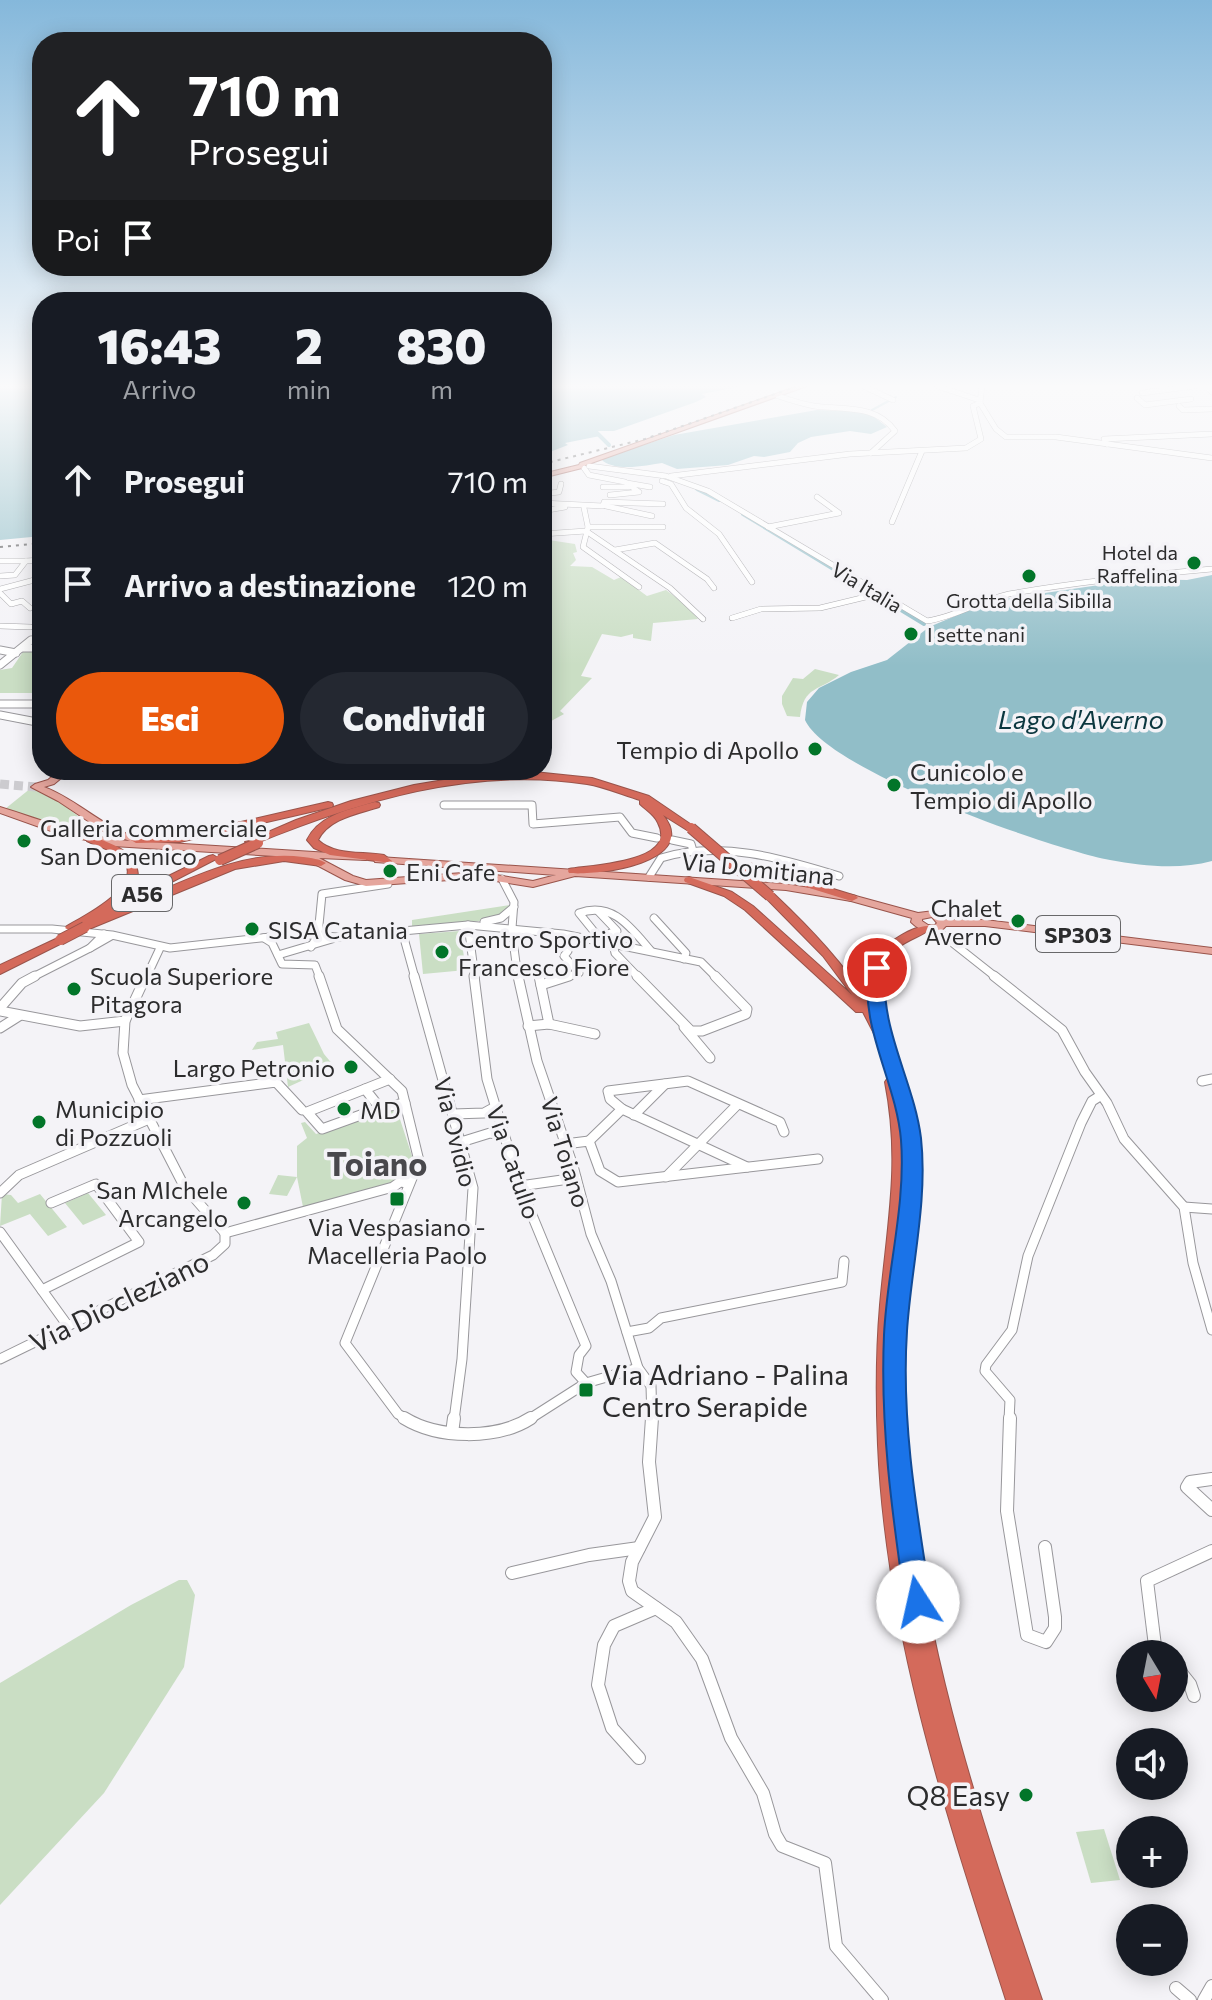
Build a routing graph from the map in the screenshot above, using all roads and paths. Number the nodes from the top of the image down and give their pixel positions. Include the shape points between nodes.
1 (608, 479) edge
2 (655, 479) edge
3 (675, 479) edge
4 (910, 479) edge
5 (561, 484) dead end
6 (628, 485) junction
7 (603, 487) dead end
8 (650, 487) dead end
9 (552, 493) edge
10 (610, 495) dead end
11 (817, 497) dead end
12 (552, 504) edge
13 (604, 504) junction
14 (663, 504) dead end
15 (573, 505) junction
16 (584, 508) junction
17 (552, 509) edge
18 (652, 516) dead end
19 (892, 522) dead end
20 (663, 527) dead end
21 (767, 527) junction
22 (587, 529) junction
23 (552, 533) edge
24 (615, 550) junction
25 (0, 561) edge
26 (26, 561) junction
27 (32, 561) edge
28 (1212, 569) edge
29 (15, 575) junction
30 (0, 576) edge
31 (32, 577) edge
32 (32, 581) edge
33 (752, 582) dead end
34 (639, 587) dead end
35 (714, 588) dead end
36 (0, 591) edge
37 (878, 594) junction
38 (11, 604) junction
39 (0, 607) edge
40 (30, 608) dead end
41 (732, 618) dead end
42 (703, 619) dead end
43 (0, 626) edge
44 (31, 627) dead end
45 (32, 640) edge
46 (23, 648) junction
47 (32, 648) edge
48 (0, 650) edge
49 (16, 653) junction
50 (0, 665) edge
51 (0, 704) edge
52 (32, 704) edge
53 (0, 715) edge
54 (32, 721) edge
55 (552, 778) edge
56 (54, 780) edge
57 (479, 780) edge
58 (530, 780) edge
59 (552, 780) edge
60 (51, 782) junction
61 (55, 795) junction
62 (393, 796) junction
63 (644, 802) junction
64 (444, 805) dead end
65 (0, 810) edge
66 (87, 818) junction
67 (688, 829) junction
68 (59, 830) junction
69 (118, 834) junction
70 (657, 838) dead end
71 (95, 840) junction
72 (136, 840) junction
73 (672, 840) dead end
74 (711, 845) junction
75 (181, 847) junction
76 (693, 851) junction
77 (297, 855) junction
78 (217, 859) junction
79 (371, 860) junction
80 (387, 861) junction
81 (321, 863) junction
82 (728, 863) junction
83 (516, 869) junction
84 (573, 871) junction
85 (592, 873) junction
86 (342, 874) junction
87 (839, 876) dead end
88 (649, 877) junction
89 (502, 879) junction
90 (689, 880) junction
91 (425, 882) junction
92 (521, 883) junction
93 (767, 897) junction
94 (852, 898) junction
95 (514, 907) junction
96 (598, 911) dead end
97 (918, 916) junction
98 (654, 918) dead end
99 (468, 925) junction
100 (85, 927) junction
101 (935, 927) junction
102 (71, 928) junction
103 (0, 929) edge
104 (512, 930) junction
105 (402, 931) junction
106 (551, 933) junction
107 (307, 934) junction
108 (108, 935) junction
109 (318, 935) junction
110 (274, 937) junction
111 (337, 937) junction
112 (593, 937) junction
113 (57, 938) junction
114 (613, 944) junction
115 (311, 947) junction
116 (160, 948) junction
117 (1212, 951) edge
118 (652, 952) junction
119 (278, 955) junction
120 (684, 959) junction
121 (569, 962) junction
122 (0, 964) edge
123 (0, 970) edge
124 (538, 973) dead end
125 (556, 981) junction
126 (541, 985) junction
127 (860, 1009) junction
128 (0, 1010) edge
129 (19, 1016) junction
130 (125, 1021) junction
131 (549, 1024) junction
132 (528, 1026) junction
133 (684, 1027) junction
134 (0, 1028) edge
135 (882, 1033) junction
136 (595, 1034) dead end
137 (710, 1058) dead end
138 (390, 1079) junction
139 (666, 1084) junction
140 (365, 1089) junction
141 (1100, 1096) junction
142 (139, 1100) junction
143 (405, 1103) junction
144 (738, 1104) junction
145 (495, 1107) junction
146 (380, 1108) junction
147 (622, 1109) junction
148 (302, 1110) dead end
149 (453, 1114) junction
150 (634, 1115) junction
151 (149, 1119) junction
152 (784, 1132) dead end
153 (503, 1135) junction
154 (589, 1141) junction
155 (461, 1142) junction
156 (565, 1144) junction
157 (698, 1144) junction
158 (818, 1159) dead end
159 (748, 1167) junction
160 (666, 1177) junction
161 (576, 1178) junction
162 (520, 1186) junction
163 (407, 1187) junction
164 (0, 1193) edge
165 (51, 1203) dead end
166 (1184, 1207) junction
167 (1212, 1209) edge
168 (0, 1232) edge
169 (225, 1233) junction
170 (844, 1261) dead end
171 (42, 1290) junction
172 (68, 1326) junction
173 (1212, 1330) edge
174 (627, 1332) junction
175 (0, 1359) edge
176 (638, 1368) junction
177 (586, 1383) junction
178 (452, 1433) junction
179 (1212, 1479) edge
180 (1212, 1510) edge
181 (1045, 1547) dead end
182 (639, 1548) junction
183 (1212, 1551) edge
184 (512, 1573) dead end
185 (656, 1608) junction
186 (1154, 1640) edge
187 (1188, 1682) edge
188 (1194, 1696) dead end
189 (639, 1758) dead end
190 (1212, 1986) edge
191 (1176, 1988) dead end
192 (882, 2000) edge
193 (1016, 2000) edge
194 (1032, 2000) edge
195 (1190, 2000) edge
196 (1204, 2000) edge

1 - 6 street
2 - 33 street via 668,482 686,508 719,534
3 - 21 street, Via Italia via 708,491
4 - 19 street
5 - 9 street via 559,492
6 - 7 street
6 - 8 street
6 - 10 street via 638,493
11 - 21 street via 839,513
12 - 15 street
13 - 14 street
13 - 16 street
13 - 18 street
15 - 16 street
15 - 17 street
16 - 22 street
20 - 22 street
21 - 37 street, Via Italia
22 - 23 street
22 - 24 street
22 - 34 street via 583,547
24 - 35 street via 655,543
24 - 42 street via 670,588
25 - 26 street
26 - 27 street
26 - 29 street
28 - 37 street, Via Italia via 1005,595 949,618 927,621
29 - 30 street
29 - 31 street
32 - 36 street
36 - 38 street
37 - 41 street via 813,609 761,609
38 - 39 street
38 - 40 street via 22,601
43 - 44 street
45 - 46 street
46 - 47 street
46 - 49 street
48 - 49 street
49 - 50 street
51 - 52 street
53 - 54 street
55 - 67 highway, A56 via 635,793 666,809
56 - 60 main road
57 - 62 highway, A56
58 - 62 highway, A56
59 - 63 highway, A56 via 600,786
60 - 61 main road via 48,787
60 - 61 main road via 37,786
61 - 66 main road
62 - 72 highway via 373,795 180,839
62 - 78 highway, A56, bridge
62 - 80 highway via 329,823 313,836 318,848
63 - 67 highway, A56
63 - 84 highway via 666,826 660,847 620,866
64 - 70 street via 532,805 533,824 620,817 632,833
65 - 68 main road
66 - 68 main road via 79,830
66 - 69 main road
67 - 74 highway, A56, bridge
67 - 82 highway, A56, bridge
68 - 71 main road
69 - 71 main road
69 - 72 main road
71 - 75 main road
71 - 102 highway via 126,855 133,879 119,897
72 - 75 main road
73 - 76 street via 691,844
74 - 82 highway, A56, bridge
74 - 94 highway, bridge via 749,866
75 - 77 main road
76 - 87 street via 745,853
76 - 88 street via 658,859
77 - 79 main road
77 - 81 main road
78 - 100 highway, A56
78 - 102 highway, A56
79 - 80 main road
79 - 86 main road via 346,864
80 - 83 main road
81 - 86 main road
81 - 100 highway via 284,858 233,866
82 - 93 highway, bridge
83 - 84 main road
83 - 92 main road via 532,874
84 - 85 main road
85 - 88 main road, Via Domitiana
85 - 92 main road
86 - 91 main road via 366,883
88 - 90 main road, Via Domitiana
89 - 91 main road via 477,875
89 - 92 main road
89 - 95 street via 511,889
90 - 94 main road, Via Domitiana
90 - 127 highway via 749,908
91 - 109 street via 322,894
93 - 127 highway via 824,958
93 - 135 highway via 834,960
94 - 97 main road, Via Domitiana
95 - 99 street via 501,918
95 - 104 street, Via Toiano
96 - 112 street via 617,931
97 - 101 main road via 916,922
97 - 101 main road, Via Domitiana via 934,914
98 - 120 street via 686,953
99 - 104 street
99 - 105 street
99 - 145 street, Via Catullo via 483,1059
100 - 113 highway, A56, bridge
101 - 117 main road, SP303 via 985,923
101 - 135 highway via 894,943 877,968 874,990
101 - 141 street via 1057,1024
102 - 113 highway, A56, bridge
103 - 108 street
104 - 106 street
104 - 132 street, Via Toiano
105 - 111 street
105 - 149 street, Via Ovidio
106 - 112 street
106 - 121 street via 568,951 564,956
107 - 109 street
107 - 110 street
107 - 115 street via 313,939
108 - 116 street
108 - 128 street via 22,983
109 - 111 street
109 - 115 street
110 - 116 street
110 - 119 street
111 - 115 street
112 - 114 street
112 - 118 street via 579,913 593,908 614,911
113 - 122 highway, A56
113 - 123 highway, A56
114 - 118 street
114 - 133 street via 615,953
115 - 119 street
116 - 130 street
118 - 120 street
119 - 138 street via 282,964 315,965 337,1029
120 - 133 street via 701,962 747,1009 746,1014 702,1031
121 - 125 street
121 - 125 street via 579,973
124 - 126 street
125 - 126 street
126 - 131 street
127 - 193 highway via 888,1071 902,1137 901,1198 884,1351 895,1540 911,1640 936,1740
128 - 129 street
129 - 130 street via 80,1026
129 - 134 street
130 - 142 street via 123,1053
131 - 132 street
131 - 136 street
132 - 156 street, Via Toiano
133 - 137 street
135 - 194 highway via 911,1138 895,1406 912,1572 946,1729
138 - 140 street
138 - 143 street
139 - 144 street via 688,1081
139 - 147 street via 608,1091
139 - 150 street
140 - 146 street
140 - 146 street via 307,1112 322,1129
141 - 166 street via 1124,1139
141 - 181 street via 1081,1123 1028,1256 1012,1330 985,1371 1010,1400 1007,1511 1027,1635 1046,1642 1055,1617
142 - 148 street via 276,1082
142 - 151 street
143 - 146 street
143 - 163 street via 419,1161
144 - 152 street via 780,1122
144 - 157 street
145 - 149 street via 484,1113
145 - 153 street, Via Catullo
147 - 150 street
147 - 154 street
149 - 155 street, Via Ovidio
150 - 157 street
151 - 164 street via 19,1175
151 - 169 street via 184,1186
153 - 155 street via 490,1133
153 - 162 street, Via Catullo
154 - 156 street
154 - 160 street via 596,1168 612,1180
155 - 178 street, Via Ovidio via 473,1193
156 - 161 street, Via Toiano
157 - 159 street
157 - 160 street
158 - 159 street
159 - 160 street
161 - 162 street
161 - 174 street, Via Toiano
162 - 177 street, Via Catullo via 586,1346 576,1372
163 - 169 street
163 - 178 street via 345,1346 398,1414 419,1427
165 - 171 street via 96,1184 139,1242
166 - 167 street
166 - 173 street
168 - 171 street
169 - 172 street, Via Diocleziano via 225,1244 213,1255
170 - 174 street via 842,1282 661,1318 649,1328
171 - 172 street
172 - 175 street, Via Diocleziano
174 - 176 street, Via Toiano
176 - 177 street
176 - 182 street, Via Toiano via 652,1393 649,1464 656,1507
177 - 178 street via 522,1424
179 - 180 street via 1187,1487
182 - 184 street
182 - 185 street, Via Toiano via 629,1584
183 - 186 street via 1147,1581
185 - 189 street via 614,1626 604,1645 598,1685 612,1728
185 - 192 street via 676,1622 702,1659 731,1738 763,1793 782,1846 825,1863 836,1946
187 - 188 street
190 - 196 street
191 - 195 street

